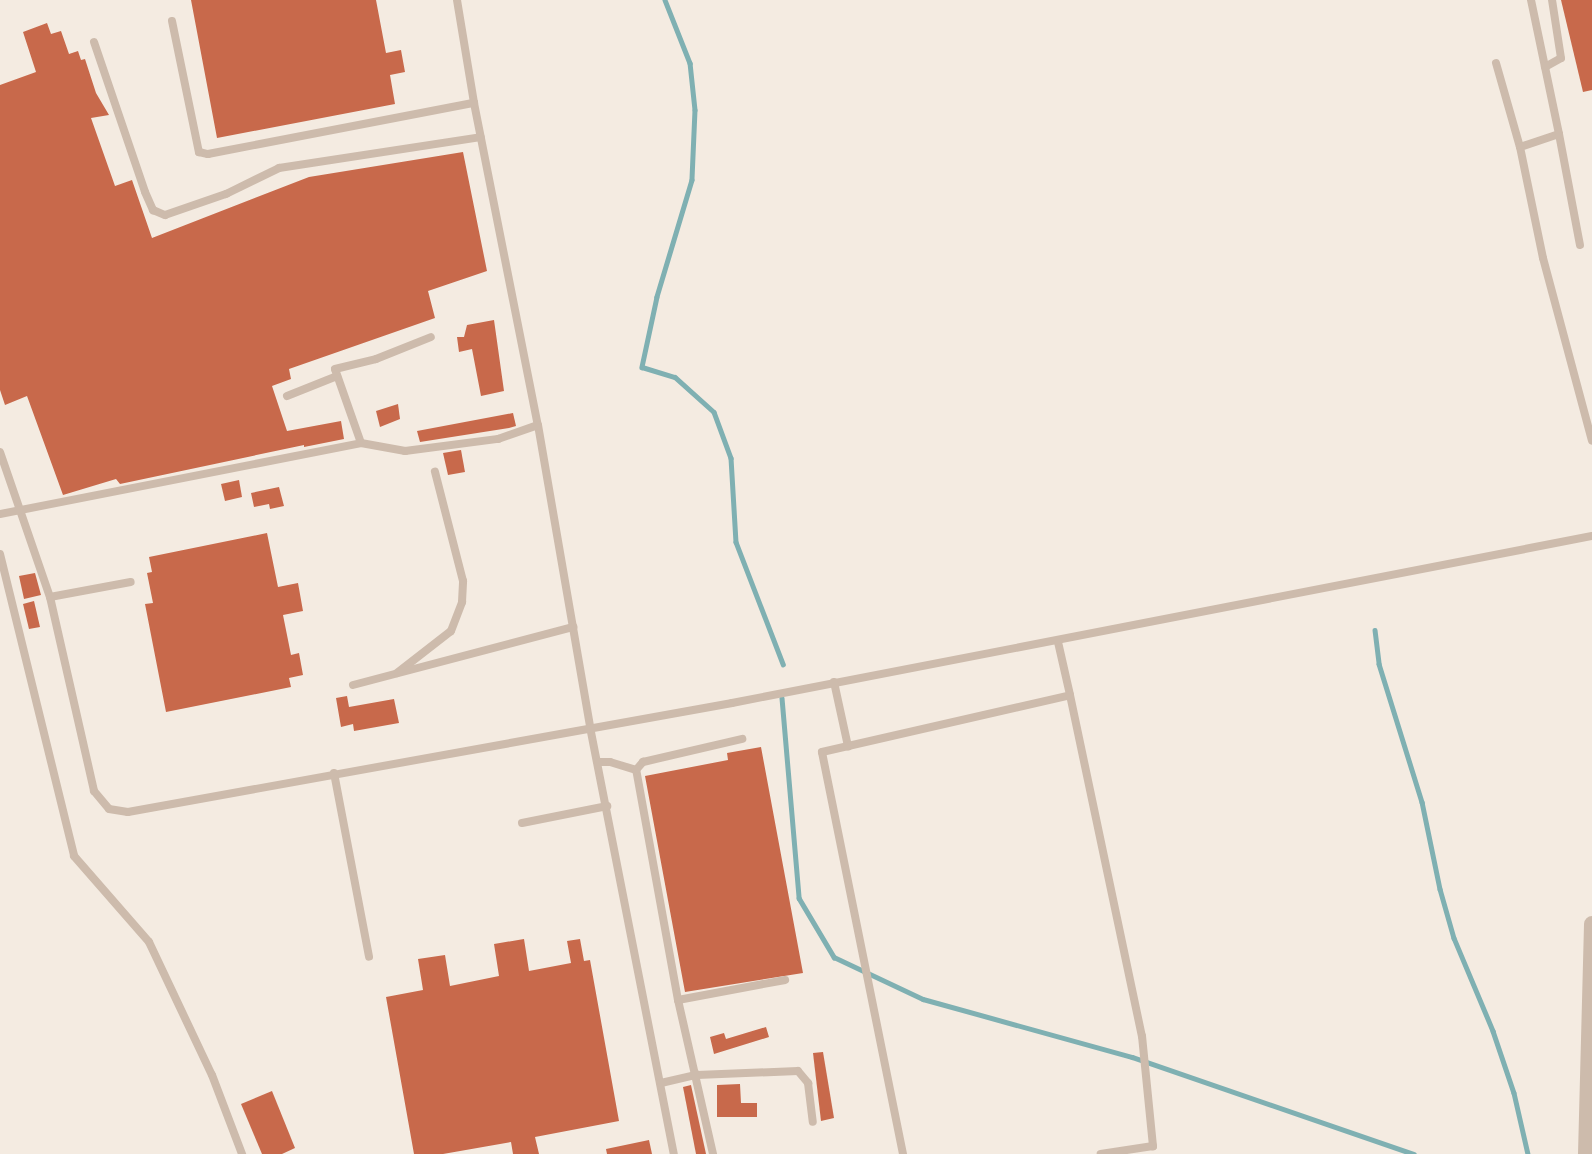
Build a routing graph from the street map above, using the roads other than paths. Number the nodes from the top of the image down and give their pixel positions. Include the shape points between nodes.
1 (457, 0) edge
2 (1531, 0) edge
3 (1552, 0) edge
4 (172, 21) dead end
5 (94, 42) dead end
6 (1496, 63) dead end
7 (1545, 67) junction
8 (474, 103) junction
9 (1559, 134) junction
10 (481, 137) junction
11 (1520, 147) junction
12 (1580, 245) dead end
13 (430, 337) dead end
14 (337, 376) junction
15 (287, 396) dead end
16 (538, 425) junction
17 (1592, 441) edge
18 (361, 443) junction
19 (0, 452) edge
20 (435, 472) dead end
21 (19, 509) junction
22 (0, 514) edge
23 (1592, 536) edge
24 (0, 554) edge
25 (131, 582) dead end
26 (50, 597) junction
27 (573, 627) junction
28 (1058, 642) junction
29 (397, 673) junction
30 (834, 682) junction
31 (354, 685) dead end
32 (1070, 695) junction
33 (590, 727) junction
34 (742, 739) dead end
35 (848, 746) junction
36 (598, 762) junction
37 (636, 770) junction
38 (334, 773) junction
39 (607, 806) junction
40 (522, 823) dead end
41 (1592, 924) edge
42 (369, 957) dead end
43 (785, 980) dead end
44 (678, 1000) junction
45 (697, 1075) junction
46 (661, 1083) junction
47 (813, 1122) dead end
48 (242, 1154) edge
49 (674, 1154) edge
50 (713, 1154) edge
51 (903, 1154) edge
52 (1101, 1154) edge
53 (1587, 1154) edge

1 - 8 lane
2 - 7 lane
3 - 7 lane via 1561,58
4 - 8 lane via 199,152 208,154
5 - 10 lane via 145,192 153,210 165,215 226,194 279,168
6 - 11 lane
7 - 9 lane
8 - 10 lane
9 - 11 lane
9 - 12 lane
10 - 16 lane
11 - 17 lane via 1543,258
13 - 14 lane via 376,359 335,369
14 - 15 lane
14 - 18 lane
16 - 18 lane via 498,439 405,451
16 - 27 lane
18 - 21 lane
19 - 21 lane
20 - 29 lane via 463,581 462,602 451,631
21 - 22 lane
21 - 26 lane
23 - 28 lane
24 - 48 lane via 74,856 149,942 212,1075
25 - 26 lane
26 - 38 lane via 94,790 108,809 128,812
27 - 29 lane
27 - 33 lane
28 - 30 lane
28 - 32 lane
29 - 31 lane
30 - 33 lane
30 - 35 lane
32 - 35 lane
32 - 52 lane via 1142,1036 1153,1146
33 - 36 lane
33 - 38 lane
34 - 37 lane via 643,762
35 - 51 lane via 822,752
36 - 37 lane
36 - 39 lane
37 - 44 lane
38 - 42 lane
39 - 40 lane
39 - 46 lane
41 - 53 street
43 - 44 lane
44 - 45 lane
45 - 46 lane
45 - 47 lane via 798,1070 808,1083
45 - 50 lane
46 - 49 lane

